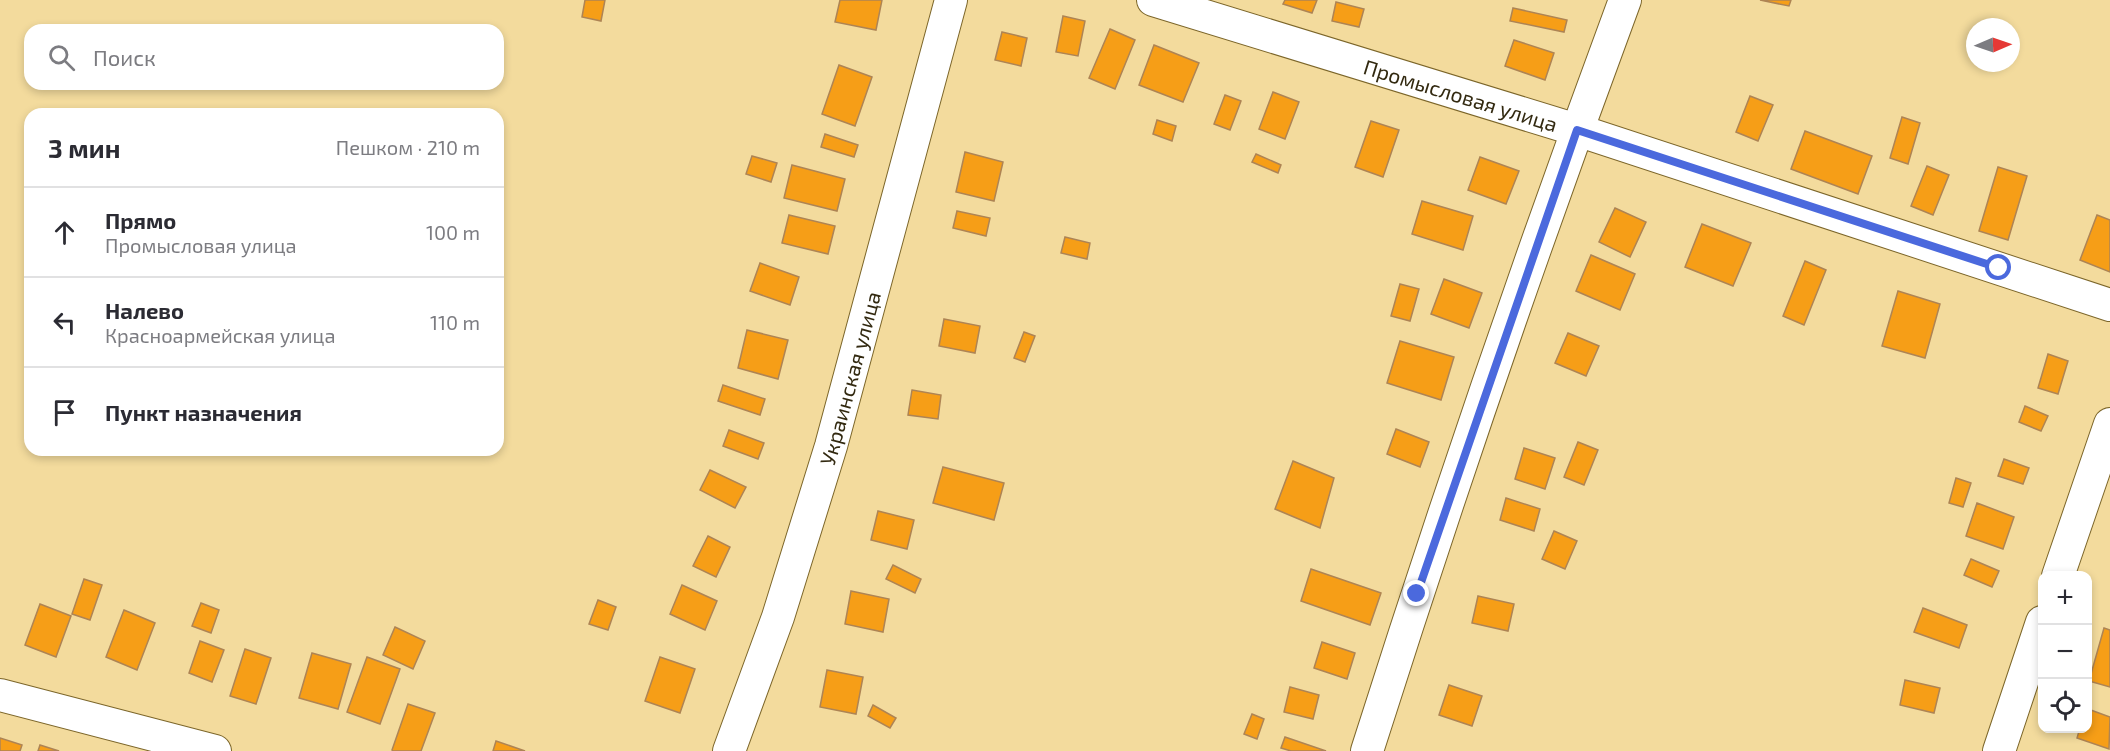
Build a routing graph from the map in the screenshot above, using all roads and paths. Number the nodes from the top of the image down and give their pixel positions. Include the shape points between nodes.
1 (951, 0) edge
2 (1153, 0) edge
3 (1625, 0) edge
4 (1577, 130) junction
5 (2110, 305) edge
6 (2110, 424) edge
7 (2060, 571) edge
8 (2042, 625) edge
9 (0, 695) edge
10 (215, 751) edge
11 (729, 751) edge
12 (1366, 751) edge
13 (1999, 751) edge

1 - 11 street, Украинская улица via 831,446 778,617
2 - 4 street, Промысловая улица
3 - 4 street
4 - 5 street, Промысловая улица
4 - 12 street
6 - 7 street
8 - 13 street
9 - 10 street

